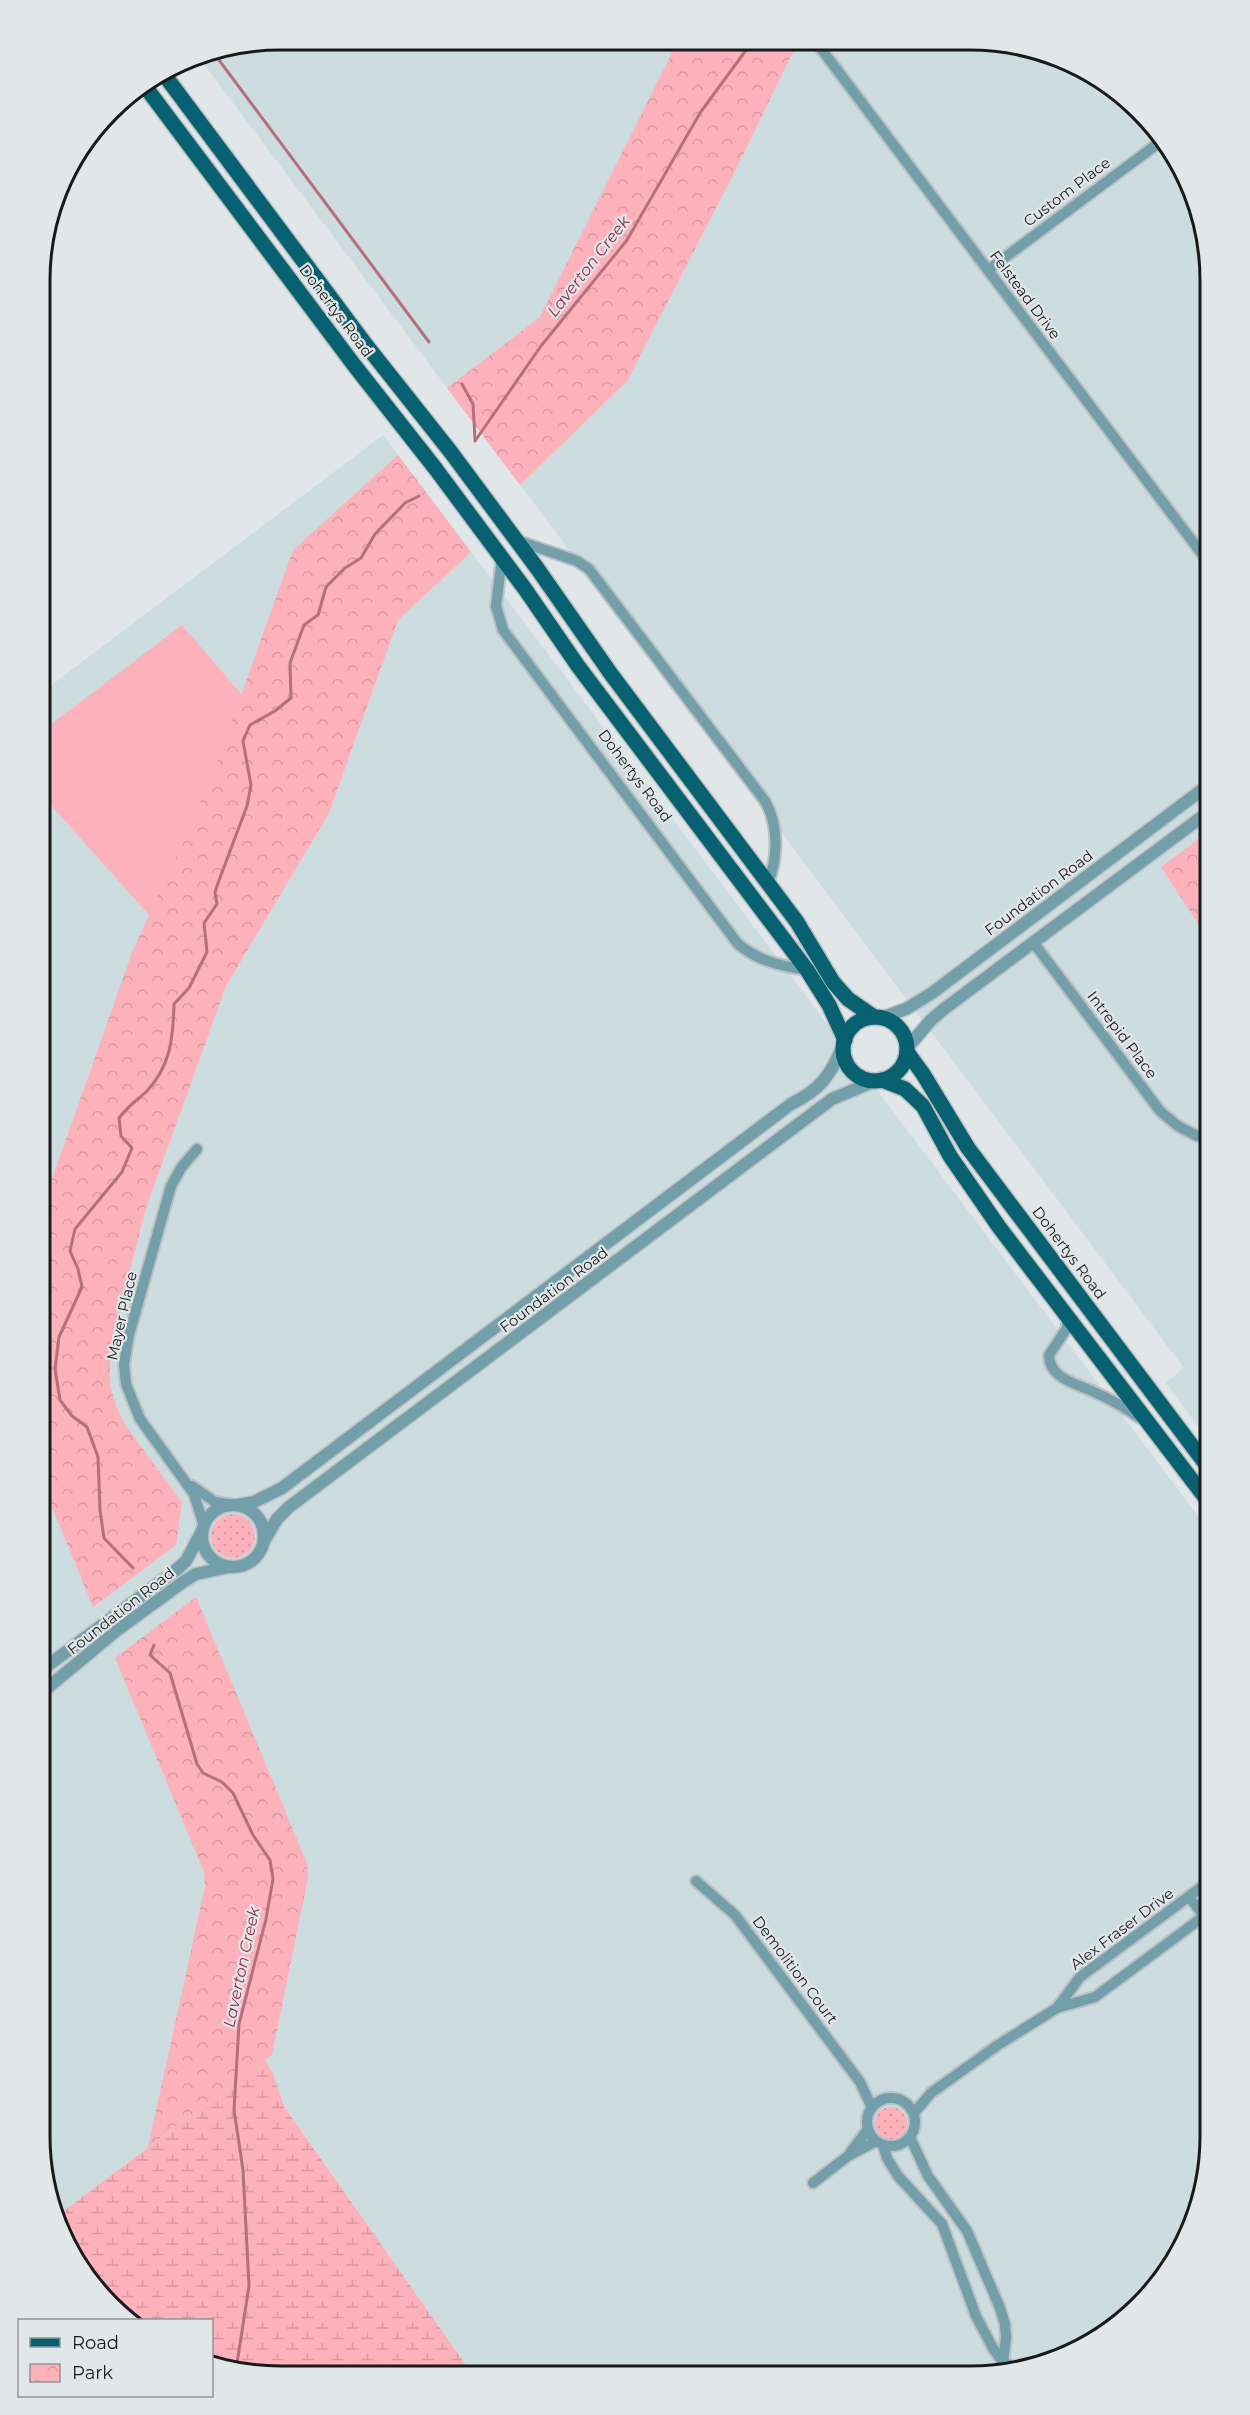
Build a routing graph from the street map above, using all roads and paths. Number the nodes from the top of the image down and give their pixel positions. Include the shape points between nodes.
1 (823, 50) edge
2 (167, 79) edge
3 (148, 91) edge
4 (1156, 145) edge
5 (988, 270) junction
6 (516, 540) junction
7 (1200, 551) edge
8 (502, 557) junction
9 (1200, 791) edge
10 (1186, 801) junction
11 (1198, 819) joint
12 (768, 883) junction
13 (1033, 942) junction
14 (807, 970) junction
15 (878, 1017) junction
16 (844, 1043) junction
17 (907, 1050) junction
18 (879, 1081) junction
19 (1197, 1136) dead end
20 (197, 1149) dead end
21 (1067, 1316) junction
22 (1148, 1423) junction
23 (1200, 1456) edge
24 (187, 1482) junction
25 (1200, 1491) edge
26 (236, 1505) junction
27 (203, 1528) junction
28 (264, 1541) junction
29 (228, 1567) junction
30 (50, 1664) edge
31 (50, 1686) edge
32 (696, 1881) dead end
33 (1200, 1888) edge
34 (1189, 1897) junction
35 (1200, 1907) edge
36 (1200, 1919) edge
37 (1057, 2008) junction
38 (862, 2085) junction
39 (931, 2093) junction
40 (884, 2099) junction
41 (905, 2103) junction
42 (872, 2108) junction
43 (914, 2114) junction
44 (868, 2129) junction
45 (910, 2138) junction
46 (880, 2143) junction
47 (848, 2156) junction
48 (813, 2183) dead end
49 (946, 2198) junction
50 (931, 2211) junction
51 (1003, 2362) joint

1 - 5 street, Felstead Drive
2 - 6 main road, Dohertys Road
3 - 8 main road, Dohertys Road
4 - 5 street, Custom Place
5 - 7 street, Felstead Drive
6 - 12 main road, Dohertys Road
6 - 12 street via 577,561 589,569 765,801 774,821 775,843
8 - 14 main road, Dohertys Road via 578,666
8 - 14 street, Dohertys Road via 496,606 503,630 738,944 768,962
9 - 10 street, Foundation Road
10 - 11 street
10 - 15 street, Foundation Road via 932,993 906,1009
11 - 13 street
12 - 15 main road, Dohertys Road via 842,993
13 - 17 street via 931,1020
13 - 19 street, Intrepid Place via 1160,1111
14 - 16 main road, Dohertys Road via 829,1005
15 - 16 main road via 856,1024
15 - 17 main road via 892,1022 901,1031
16 - 18 main road via 845,1059 852,1071 862,1078
16 - 26 street, Foundation Road via 833,1070 804,1098 282,1488 254,1502
17 - 18 main road via 899,1070
17 - 23 main road, Dohertys Road via 992,1180
18 - 21 main road via 905,1089 923,1106 962,1175
18 - 28 street, Foundation Road via 832,1099 289,1507
20 - 24 street, Mayer Place via 171,1186 124,1364 126,1384 140,1419
21 - 22 main road
21 - 22 street via 1067,1328 1049,1355 1054,1367 1070,1384 1092,1390
22 - 25 main road
24 - 26 street, Mayer Place via 215,1502
24 - 27 street, Mayer Place
26 - 27 street via 215,1510
26 - 28 street via 255,1514 261,1522
27 - 29 street via 202,1541 211,1558
27 - 30 street, Foundation Road via 186,1561 175,1571
28 - 29 street via 255,1558 238,1567
29 - 31 street, Foundation Road via 196,1574 183,1582
32 - 38 street, Demolition Court via 735,1915
33 - 34 street, Alex Fraser Drive
34 - 35 street
34 - 37 street, Alex Fraser Drive via 1080,1977
36 - 37 street, Alex Fraser Drive via 1095,1997
37 - 39 street, Alex Fraser Drive
38 - 40 street, Demolition Court
38 - 42 street, Demolition Court
39 - 41 street, Alex Fraser Drive
39 - 43 street, Alex Fraser Drive
40 - 41 street
40 - 42 street
41 - 43 street
42 - 44 street
43 - 45 street
44 - 46 street
44 - 47 street
45 - 46 street via 898,2146
45 - 49 street via 928,2176
46 - 47 street
46 - 50 street via 898,2176
47 - 48 street
49 - 50 street
49 - 51 street via 967,2230 1000,2308 1006,2338
50 - 51 street via 942,2224 976,2316

